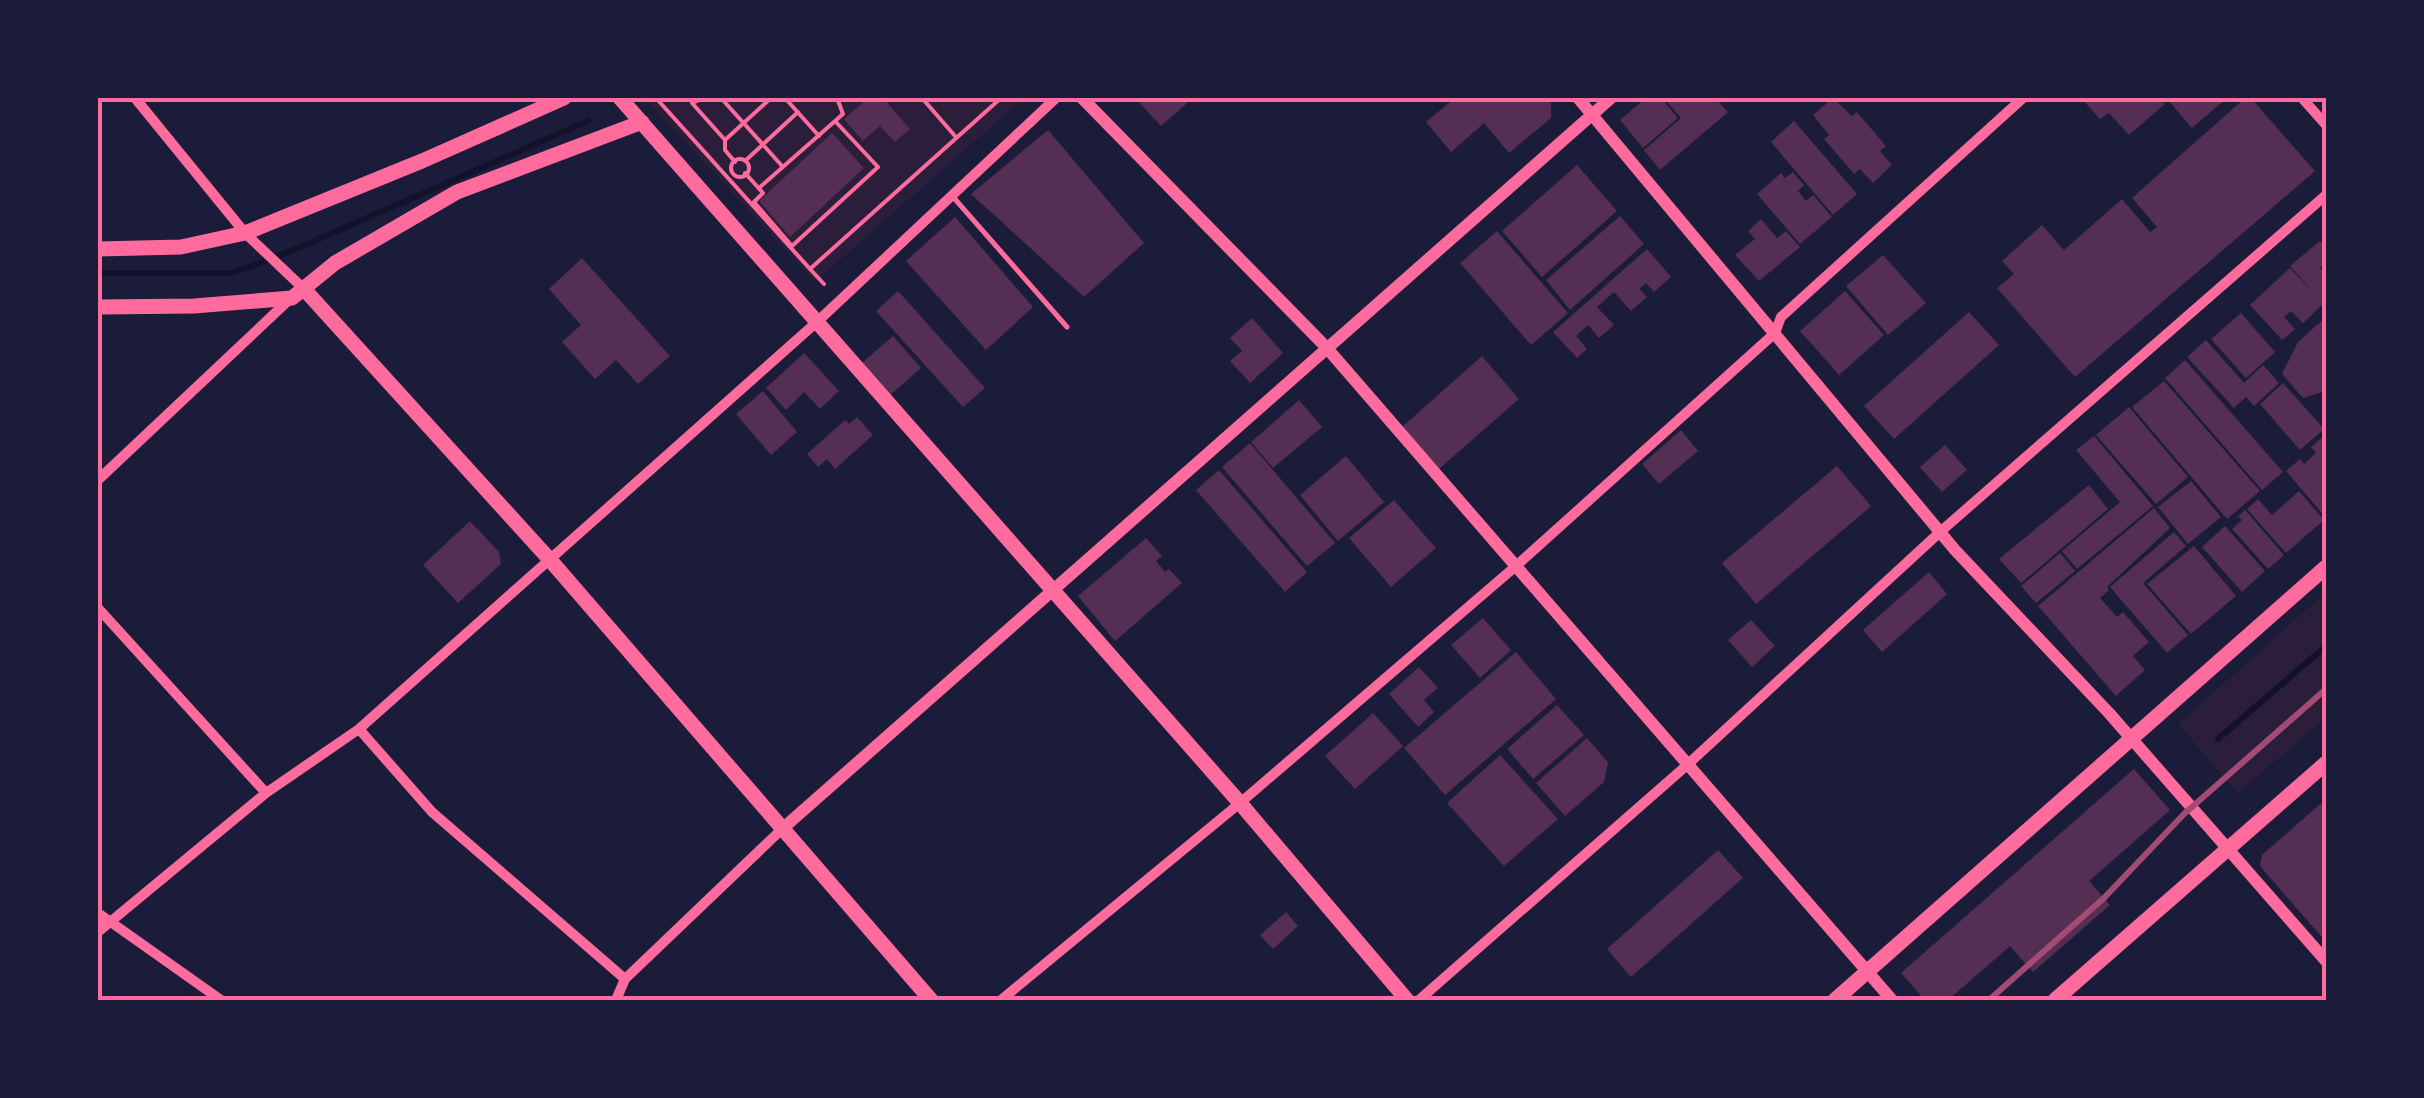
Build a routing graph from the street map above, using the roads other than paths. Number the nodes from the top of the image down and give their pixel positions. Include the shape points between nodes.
1 (135, 98) edge
2 (564, 98) edge
3 (620, 98) edge
4 (1056, 98) edge
5 (1082, 98) edge
6 (1578, 98) edge
7 (1611, 98) edge
8 (2023, 98) edge
9 (2302, 98) edge
10 (1592, 114) junction
11 (642, 122) junction
12 (2326, 126) edge
13 (2326, 195) edge
14 (952, 196) junction
15 (250, 238) junction
16 (98, 249) edge
17 (298, 293) junction
18 (98, 307) edge
19 (818, 321) junction
20 (1067, 327) dead end
21 (1774, 332) junction
22 (1326, 348) junction
23 (98, 480) edge
24 (1940, 532) junction
25 (551, 561) junction
26 (1516, 566) junction
27 (2326, 567) edge
28 (1053, 592) junction
29 (98, 608) edge
30 (360, 729) junction
31 (2131, 738) junction
32 (2326, 762) edge
33 (1686, 766) junction
34 (266, 793) junction
35 (1240, 803) junction
36 (781, 830) junction
37 (2228, 849) junction
38 (98, 913) edge
39 (110, 920) junction
40 (98, 932) edge
41 (2326, 961) edge
42 (1866, 972) junction
43 (625, 979) junction
44 (221, 1000) edge
45 (616, 1000) edge
46 (931, 1000) edge
47 (1001, 1000) edge
48 (1407, 1000) edge
49 (1419, 1000) edge
50 (1835, 1000) edge
51 (1892, 1000) edge
52 (2054, 1000) edge

1 - 15 street
2 - 15 main road
3 - 11 main road
4 - 14 street
5 - 22 street
6 - 10 street
7 - 10 street
8 - 21 street via 1781,316
9 - 12 street
10 - 21 street
10 - 22 street
11 - 17 main road via 457,192 335,263
11 - 19 main road
13 - 24 street
14 - 19 street
14 - 20 lane
15 - 16 main road
15 - 17 street
17 - 18 main road via 194,306
17 - 23 street
17 - 25 main road
19 - 25 street
19 - 28 main road
21 - 24 street
21 - 26 street
22 - 26 street
22 - 28 street
24 - 31 street
24 - 33 street
25 - 30 street
25 - 36 main road
26 - 33 street
26 - 35 street
27 - 31 main road
28 - 35 main road
28 - 36 street
29 - 34 street
30 - 34 street
30 - 43 street via 432,812
31 - 37 street
31 - 42 main road
32 - 37 main road
33 - 42 street
33 - 49 street
34 - 39 street
35 - 47 street
35 - 48 main road
36 - 43 street
36 - 46 main road
37 - 41 street
37 - 52 main road
38 - 39 street
39 - 40 street
39 - 44 street
42 - 50 main road
42 - 51 street
43 - 45 street

